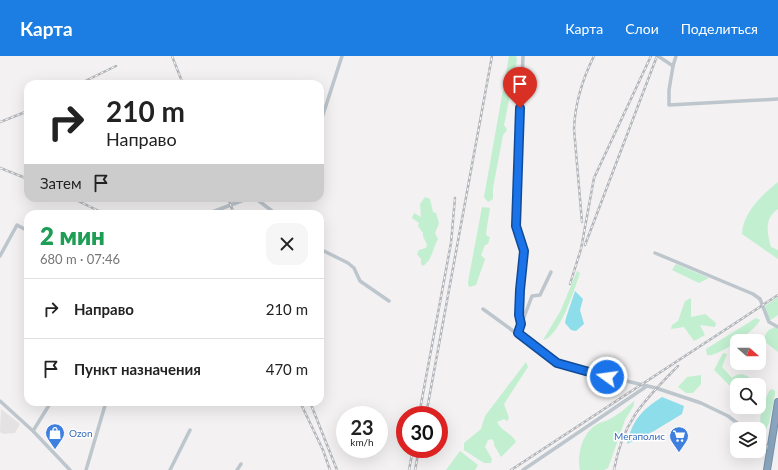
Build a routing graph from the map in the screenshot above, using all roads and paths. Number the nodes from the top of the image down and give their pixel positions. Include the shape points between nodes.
1 (342, 56) edge
2 (523, 56) edge
3 (658, 56) edge
4 (676, 56) edge
5 (673, 66) junction
6 (778, 99) edge
7 (324, 112) edge
8 (238, 202) edge
9 (260, 202) edge
10 (218, 210) edge
11 (271, 210) edge
12 (24, 229) edge
13 (324, 251) edge
14 (655, 254) dead end
15 (0, 256) edge
16 (551, 272) dead end
17 (389, 301) dead end
18 (483, 309) dead end
19 (521, 324) junction
20 (778, 327) edge
21 (518, 333) junction
22 (647, 386) junction
23 (0, 401) edge
24 (778, 402) edge
25 (49, 406) edge
26 (105, 406) edge
27 (736, 422) edge
28 (190, 430) dead end
29 (33, 431) junction
30 (766, 446) edge
31 (770, 449) junction
32 (241, 464) dead end
33 (70, 470) edge
34 (86, 470) edge
35 (170, 470) edge
36 (237, 470) edge
37 (523, 470) edge
38 (767, 470) edge

1 - 7 street
2 - 19 street via 516,226 524,251 520,290
3 - 5 street
4 - 5 street
5 - 6 street via 669,105
8 - 10 street
9 - 11 street
12 - 15 street via 17,225
13 - 17 street via 348,263 354,268 360,281
14 - 20 street via 753,294 760,299 769,322
16 - 19 street via 540,295 532,296
18 - 21 street
19 - 21 street
21 - 22 street via 557,363
22 - 27 street via 700,403
22 - 37 street
23 - 29 street
24 - 31 highway
25 - 29 street
26 - 34 street
28 - 35 street
29 - 33 street
30 - 31 street
31 - 38 highway
32 - 36 street

